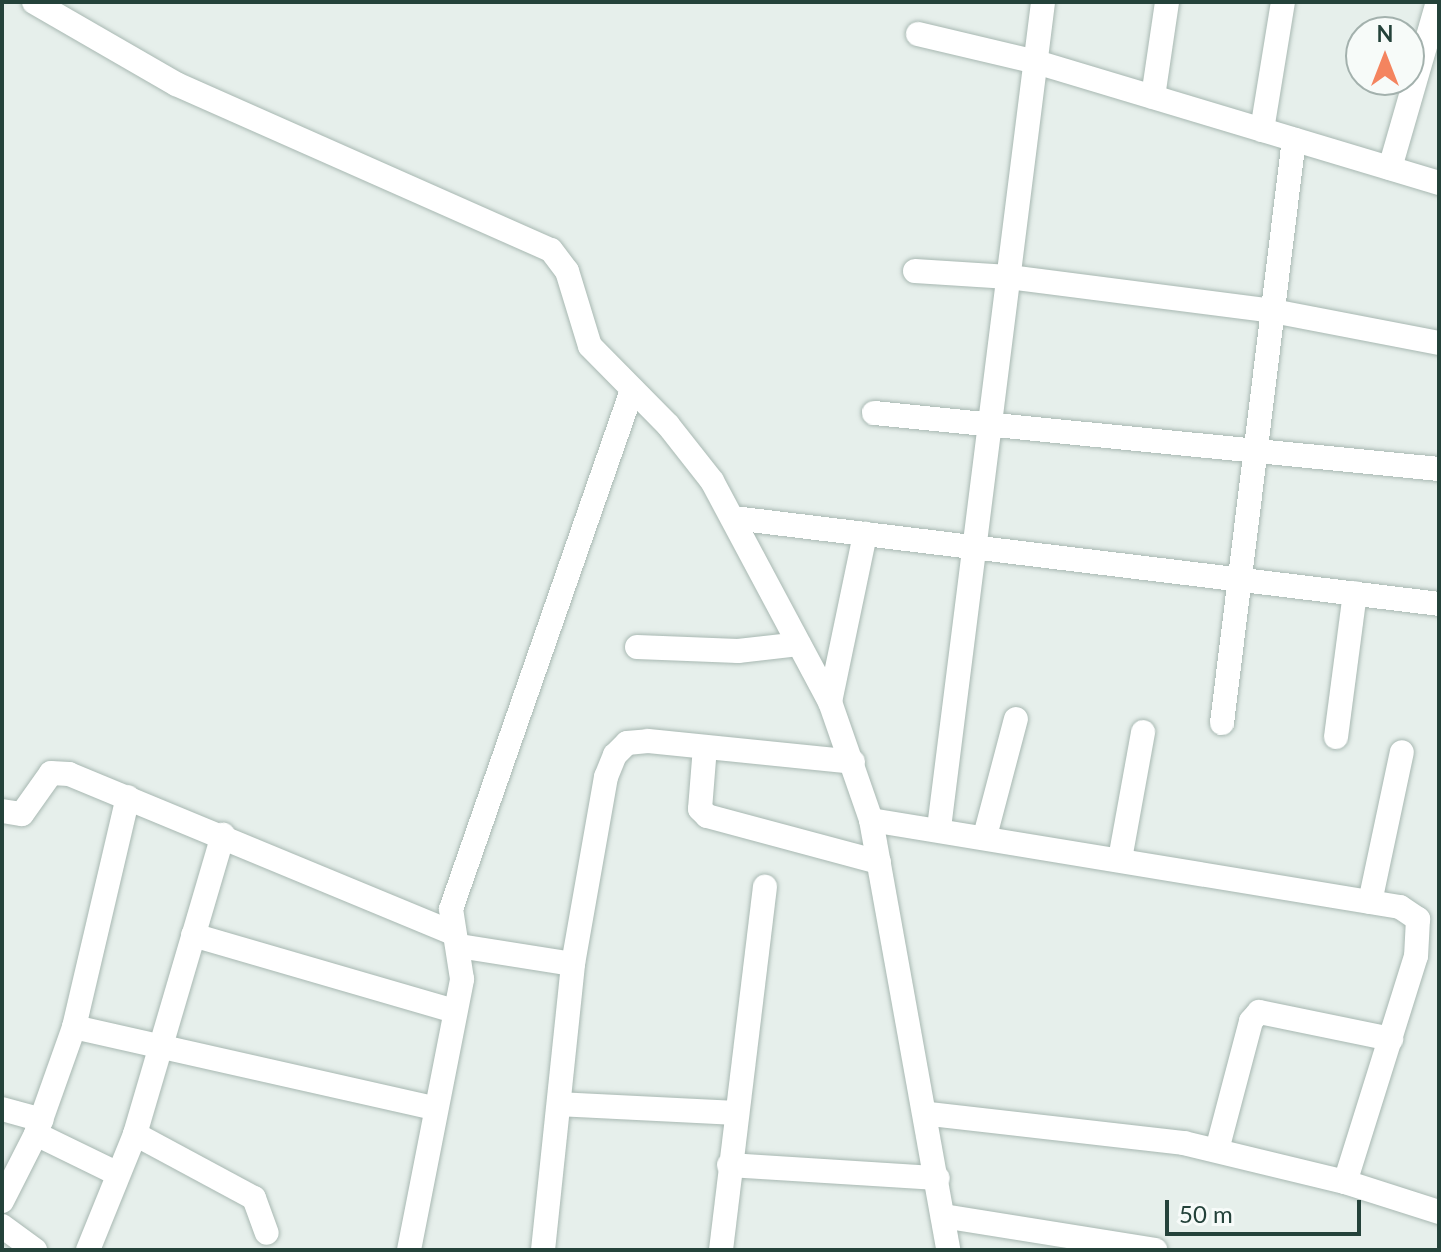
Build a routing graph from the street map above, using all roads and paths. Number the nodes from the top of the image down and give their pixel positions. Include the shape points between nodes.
1 (34, 2) edge
2 (1043, 2) edge
3 (1167, 2) edge
4 (1283, 2) edge
5 (1433, 4) edge
6 (918, 34) dead end
7 (1036, 62) junction
8 (1153, 97) junction
9 (1262, 130) junction
10 (1294, 139) junction
11 (1390, 168) junction
12 (1439, 183) edge
13 (915, 271) dead end
14 (1009, 277) junction
15 (1273, 311) junction
16 (1439, 343) edge
17 (632, 390) junction
18 (874, 413) dead end
19 (992, 425) junction
20 (1256, 451) junction
21 (1439, 469) edge
22 (734, 518) junction
23 (865, 534) junction
24 (977, 547) junction
25 (1240, 579) junction
26 (1355, 593) junction
27 (1439, 604) edge
28 (799, 644) junction
29 (637, 647) dead end
30 (830, 702) junction
31 (1016, 719) dead end
32 (1222, 723) dead end
33 (1143, 732) dead end
34 (1336, 737) dead end
35 (705, 747) junction
36 (1402, 752) dead end
37 (853, 762) junction
38 (128, 797) junction
39 (2, 811) edge
40 (871, 820) junction
41 (939, 828) junction
42 (223, 835) junction
43 (985, 836) junction
44 (1120, 859) junction
45 (879, 862) junction
46 (765, 887) dead end
47 (1370, 902) junction
48 (193, 935) junction
49 (454, 939) junction
50 (573, 964) junction
51 (455, 1011) junction
52 (74, 1027) junction
53 (1391, 1039) junction
54 (160, 1047) junction
55 (559, 1104) junction
56 (433, 1108) junction
57 (2, 1109) edge
58 (735, 1113) junction
59 (928, 1114) junction
60 (39, 1127) junction
61 (135, 1134) junction
62 (1217, 1150) junction
63 (729, 1165) junction
64 (118, 1174) junction
65 (938, 1178) junction
66 (1345, 1182) junction
67 (2, 1201) edge
68 (1439, 1212) edge
69 (943, 1216) junction
70 (2, 1226) edge
71 (267, 1233) dead end
72 (35, 1250) edge
73 (88, 1250) edge
74 (409, 1250) edge
75 (543, 1250) edge
76 (721, 1250) edge
77 (948, 1250) edge
78 (1155, 1250) edge

1 - 17 street via 176,84 533,237 567,271 590,346
2 - 7 street
3 - 8 street
4 - 9 street
5 - 11 street
6 - 7 street
7 - 8 street
7 - 14 street
8 - 9 street
9 - 10 street
10 - 11 street
10 - 15 street
11 - 12 street
13 - 14 street
14 - 15 street
14 - 19 street
15 - 16 street
15 - 20 street
17 - 22 street via 685,446
17 - 49 street via 451,909
18 - 19 street
19 - 20 street
19 - 24 street
20 - 21 street
20 - 25 street
22 - 23 street
22 - 28 street
23 - 24 street
23 - 30 street
24 - 25 street
24 - 41 street
25 - 26 street
25 - 32 street
26 - 27 street
26 - 34 street
28 - 29 street via 738,651
28 - 30 street
30 - 37 street
31 - 43 street
33 - 44 street
35 - 37 street
35 - 45 street via 700,809 707,816
35 - 50 street via 627,743 615,755 606,777
36 - 47 street
37 - 40 street
38 - 39 street via 60,772 44,781 30,809 22,814
38 - 42 street
38 - 52 street
40 - 41 street
40 - 45 street
41 - 43 street
42 - 48 street
42 - 49 street
43 - 44 street
44 - 47 street
45 - 59 street
46 - 58 street
47 - 53 street via 1400,907 1418,919 1416,956
48 - 51 street
48 - 54 street
49 - 50 street
49 - 51 street via 462,979
50 - 55 street
51 - 56 street
52 - 54 street
52 - 60 street
53 - 62 street via 1259,1012 1251,1021
53 - 66 street
54 - 56 street
54 - 61 street
55 - 58 street
55 - 75 street
56 - 74 street
57 - 60 street
58 - 63 street
59 - 62 street via 1086,1129
59 - 65 street
60 - 64 street
60 - 67 street
61 - 64 street
61 - 71 street via 254,1198
62 - 66 street
63 - 65 street
63 - 76 street
64 - 73 street
65 - 69 street
66 - 68 street
69 - 77 street
69 - 78 street
70 - 72 street

